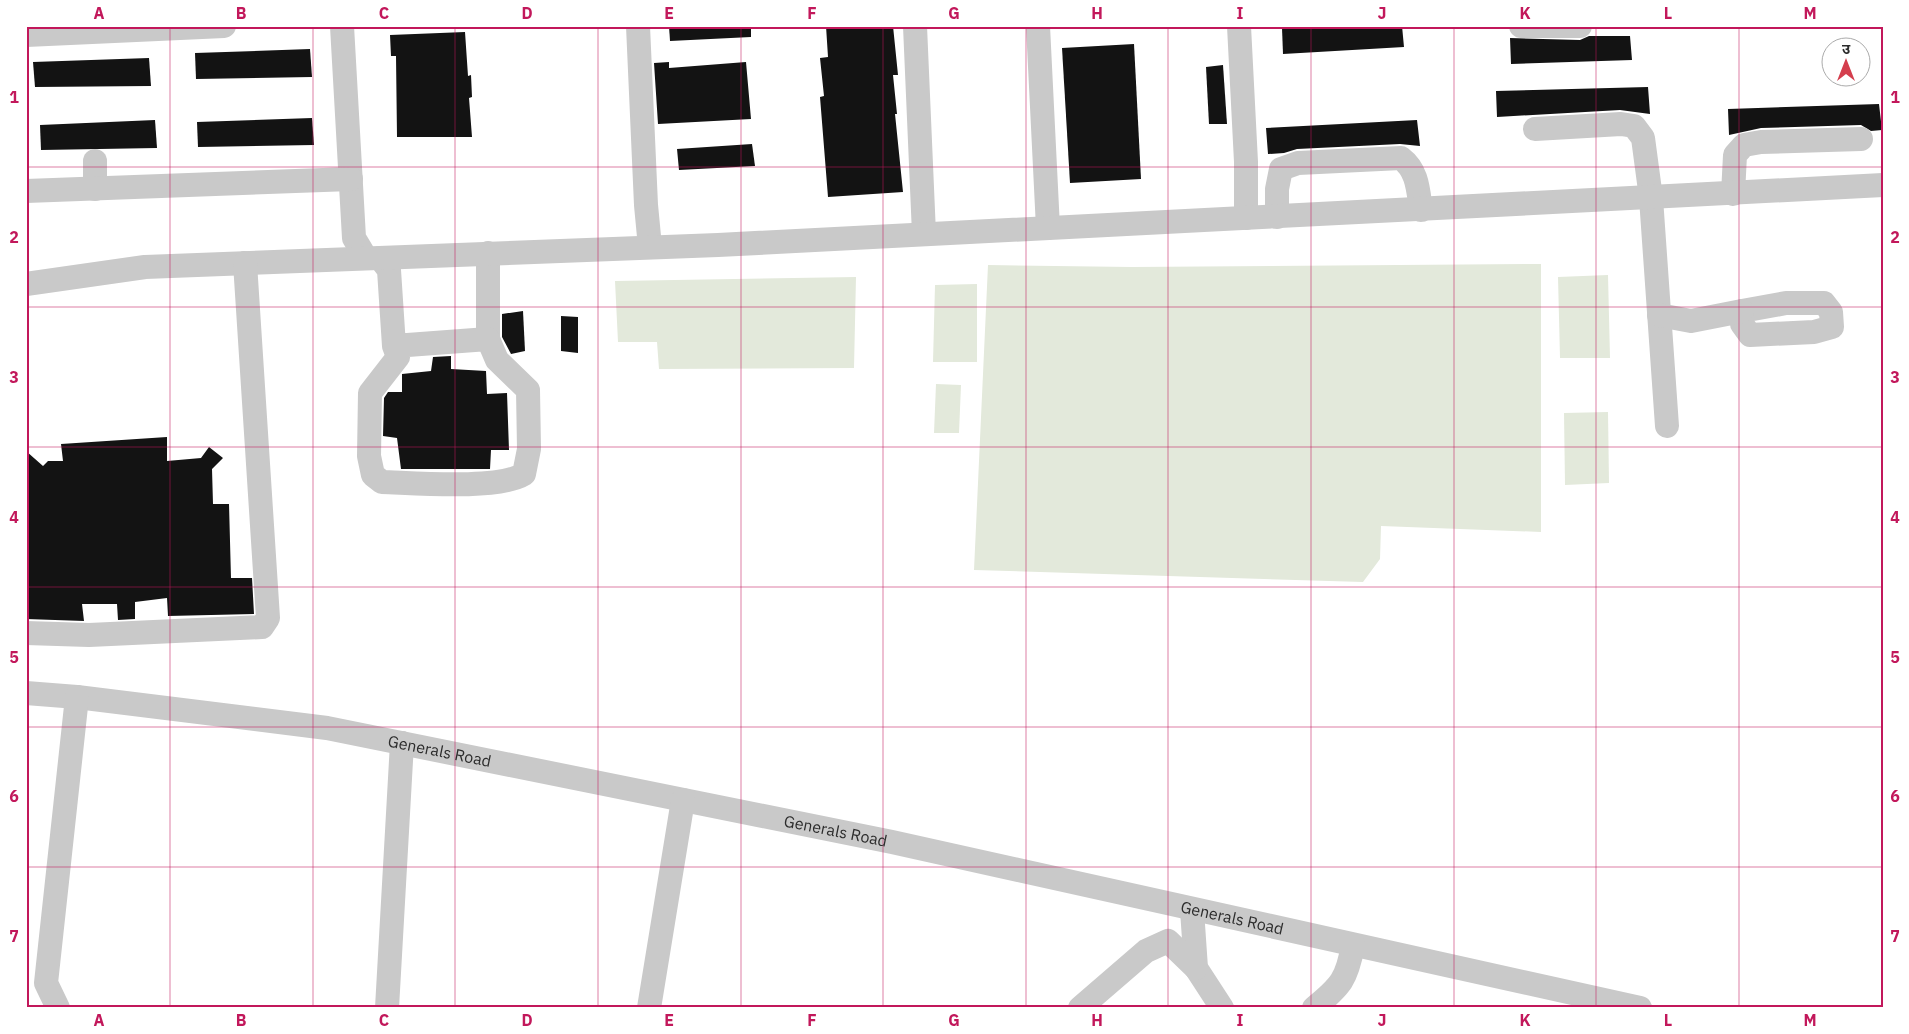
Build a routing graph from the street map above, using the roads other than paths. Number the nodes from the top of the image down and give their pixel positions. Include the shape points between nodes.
1 (224, 26) edge
2 (342, 26) edge
3 (638, 26) edge
4 (915, 26) edge
5 (1038, 26) edge
6 (1239, 26) edge
7 (1521, 26) edge
8 (1580, 26) edge
9 (26, 35) edge
10 (1535, 129) dead end
11 (1861, 138) dead end
12 (94, 161) dead end
13 (351, 179) junction
14 (1883, 185) edge
15 (95, 189) junction
16 (26, 191) edge
17 (1733, 194) junction
18 (1651, 198) junction
19 (1421, 210) junction
20 (1277, 217) junction
21 (1246, 218) junction
22 (1048, 228) junction
23 (924, 234) junction
24 (650, 247) junction
25 (488, 254) junction
26 (373, 258) junction
27 (246, 263) junction
28 (26, 284) edge
29 (1742, 311) dead end
30 (1659, 315) junction
31 (488, 339) junction
32 (394, 346) junction
33 (1667, 426) dead end
34 (26, 633) edge
35 (26, 693) edge
36 (77, 697) junction
37 (402, 743) junction
38 (683, 800) junction
39 (1192, 910) junction
40 (1353, 945) junction
41 (1196, 968) junction
42 (58, 1008) edge
43 (387, 1008) edge
44 (649, 1008) edge
45 (1080, 1008) edge
46 (1222, 1008) edge
47 (1314, 1008) edge
48 (1640, 1008) edge

1 - 9 street
2 - 13 street
3 - 24 street
4 - 23 street
5 - 22 street
6 - 21 street
7 - 8 street
10 - 18 street via 1634,126 1643,138
11 - 17 street via 1744,145 1735,155
12 - 15 street
13 - 15 street
13 - 26 street via 354,238
14 - 17 street
15 - 16 street
17 - 18 street
18 - 19 street
18 - 30 street
19 - 20 street
19 - 20 street via 1416,180 1410,166 1401,158 1298,163 1281,169
20 - 21 street
21 - 22 street
22 - 23 street
23 - 24 street
24 - 25 street
25 - 26 street
25 - 31 street
26 - 27 street
26 - 32 street via 389,270
27 - 28 street via 145,266
27 - 34 street via 268,618 262,627 89,635
29 - 30 street via 1691,321
30 - 33 street
31 - 32 street
31 - 32 street via 498,360 528,390 529,449 524,474 515,479 409,483 382,482 373,475 368,456 370,393 398,357
35 - 36 street, Generals Road
36 - 37 street, Generals Road via 327,728
36 - 42 street via 46,983
37 - 38 street, Generals Road
37 - 43 street
38 - 39 street, Generals Road via 892,842
38 - 44 street
39 - 40 street, Generals Road
39 - 41 street
40 - 47 street via 1349,970 1336,990
40 - 48 street, Generals Road
41 - 45 street via 1168,941 1146,951
41 - 46 street

